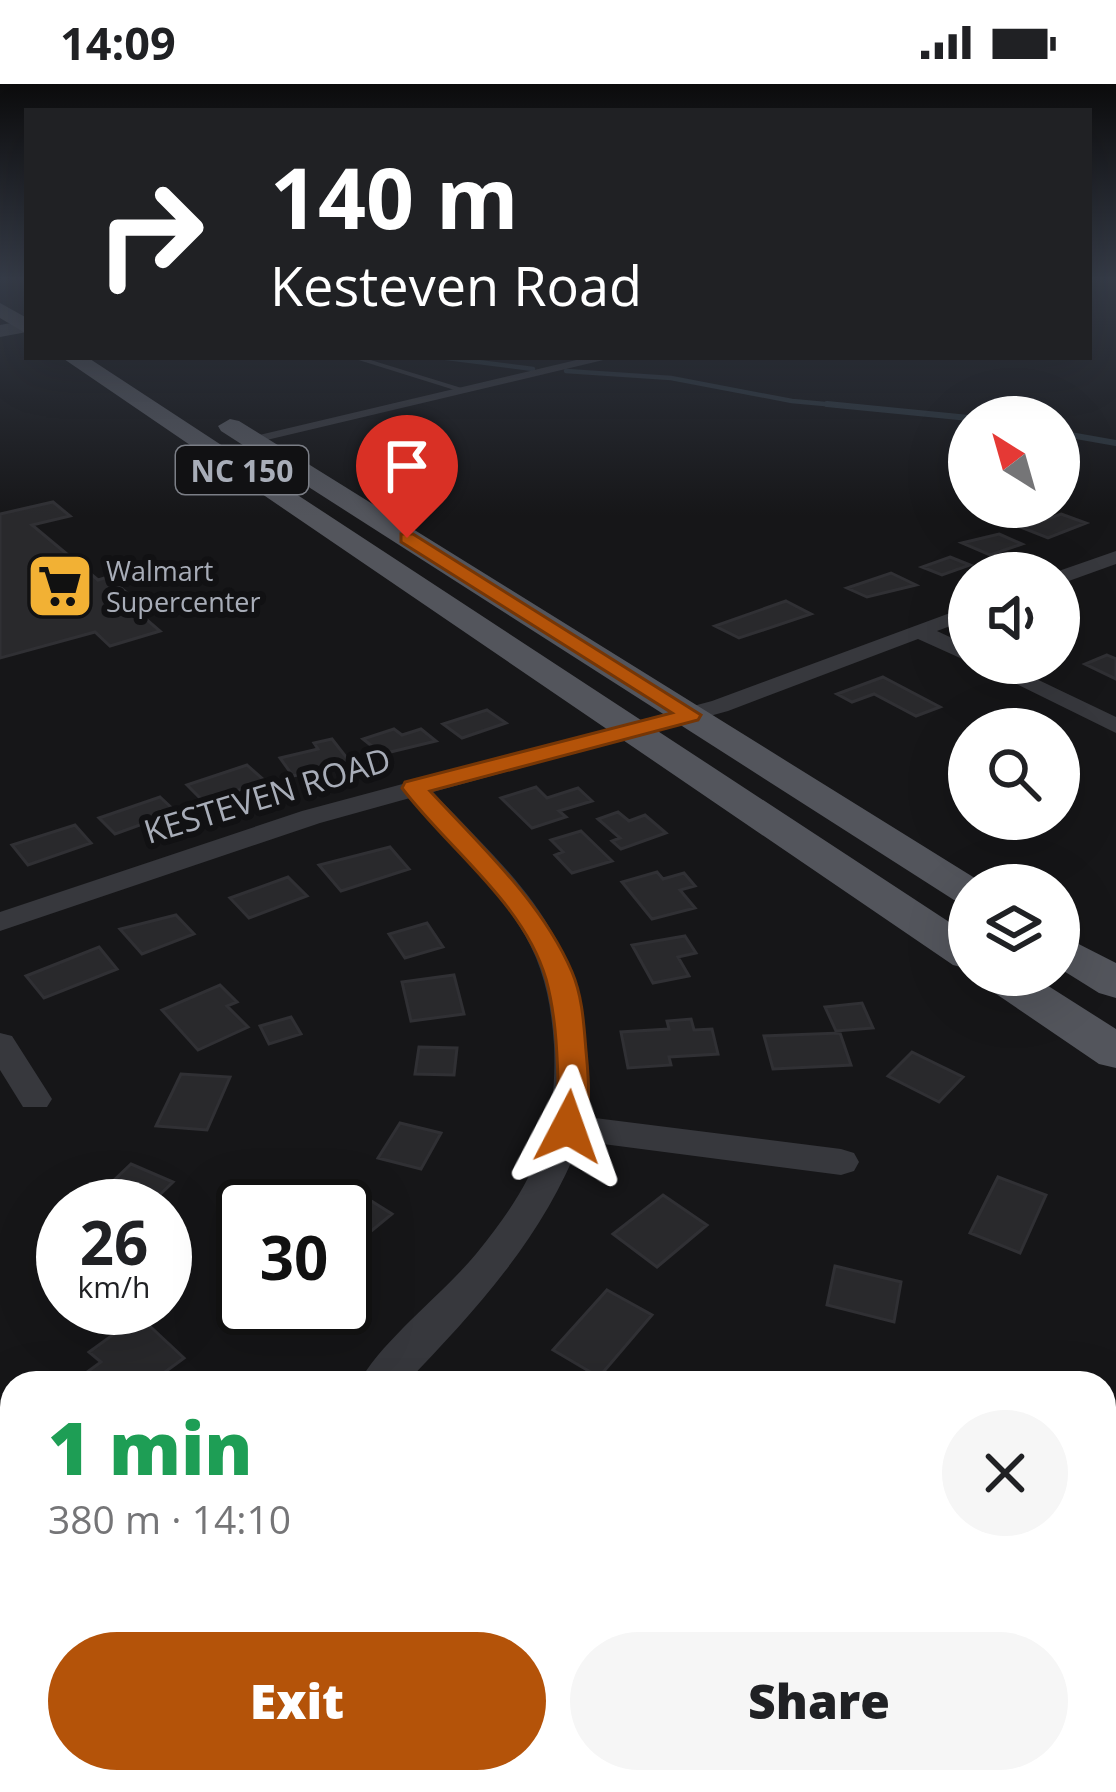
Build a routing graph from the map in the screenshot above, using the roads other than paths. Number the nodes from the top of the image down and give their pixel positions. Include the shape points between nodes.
1 (76, 360) edge
2 (125, 360) edge
3 (363, 360) edge
4 (596, 360) edge
5 (464, 390) junction
6 (250, 439) junction
7 (1116, 556) edge
8 (1080, 570) edge
9 (948, 620) edge
10 (919, 631) junction
11 (948, 645) edge
12 (1029, 684) edge
13 (690, 715) junction
14 (1116, 726) edge
15 (632, 732) junction
16 (414, 788) junction
17 (948, 878) edge
18 (0, 922) edge
19 (948, 941) edge
20 (1080, 960) edge
21 (1116, 983) edge
22 (1031, 996) edge
23 (0, 1044) edge
24 (1116, 1052) edge
25 (34, 1099) dead end
26 (568, 1127) junction
27 (841, 1162) dead end
28 (392, 1371) edge

1 - 15 main road, NC 150
2 - 6 main road, NC 150
3 - 5 lane
4 - 5 street
5 - 6 street
6 - 13 main road, NC 150
7 - 8 street
9 - 10 street, KESTEVEN ROAD
10 - 11 street
10 - 13 street, KESTEVEN ROAD
12 - 14 street
13 - 15 street, KESTEVEN ROAD
13 - 17 main road, NC 150
15 - 16 street, KESTEVEN ROAD
15 - 19 main road, NC 150
16 - 18 street, KESTEVEN ROAD
16 - 26 street via 496,878 558,973 568,1007
20 - 21 main road
22 - 24 main road
23 - 25 street
26 - 27 street
26 - 28 street via 521,1223

